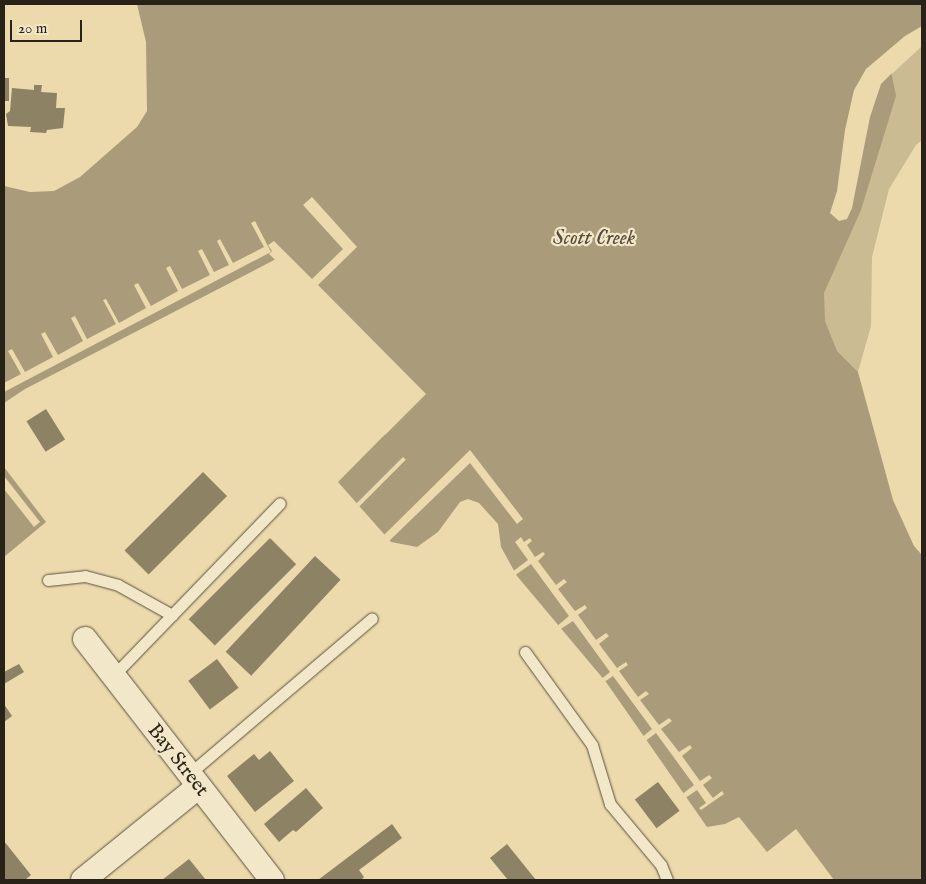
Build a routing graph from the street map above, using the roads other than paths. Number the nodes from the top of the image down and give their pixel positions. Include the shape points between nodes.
1 (280, 503) dead end
2 (48, 580) dead end
3 (172, 615) junction
4 (372, 618) dead end
5 (85, 639) dead end
6 (525, 652) dead end
7 (113, 676) junction
8 (194, 780) junction
9 (83, 880) edge
10 (272, 880) edge
11 (668, 880) edge

1 - 3 lane
2 - 3 lane via 85,576 118,585
3 - 7 lane
4 - 8 lane
5 - 7 street, Bay Street
6 - 11 lane via 592,745 610,804 660,865
7 - 8 street, Bay Street
8 - 9 street
8 - 10 street, Bay Street

